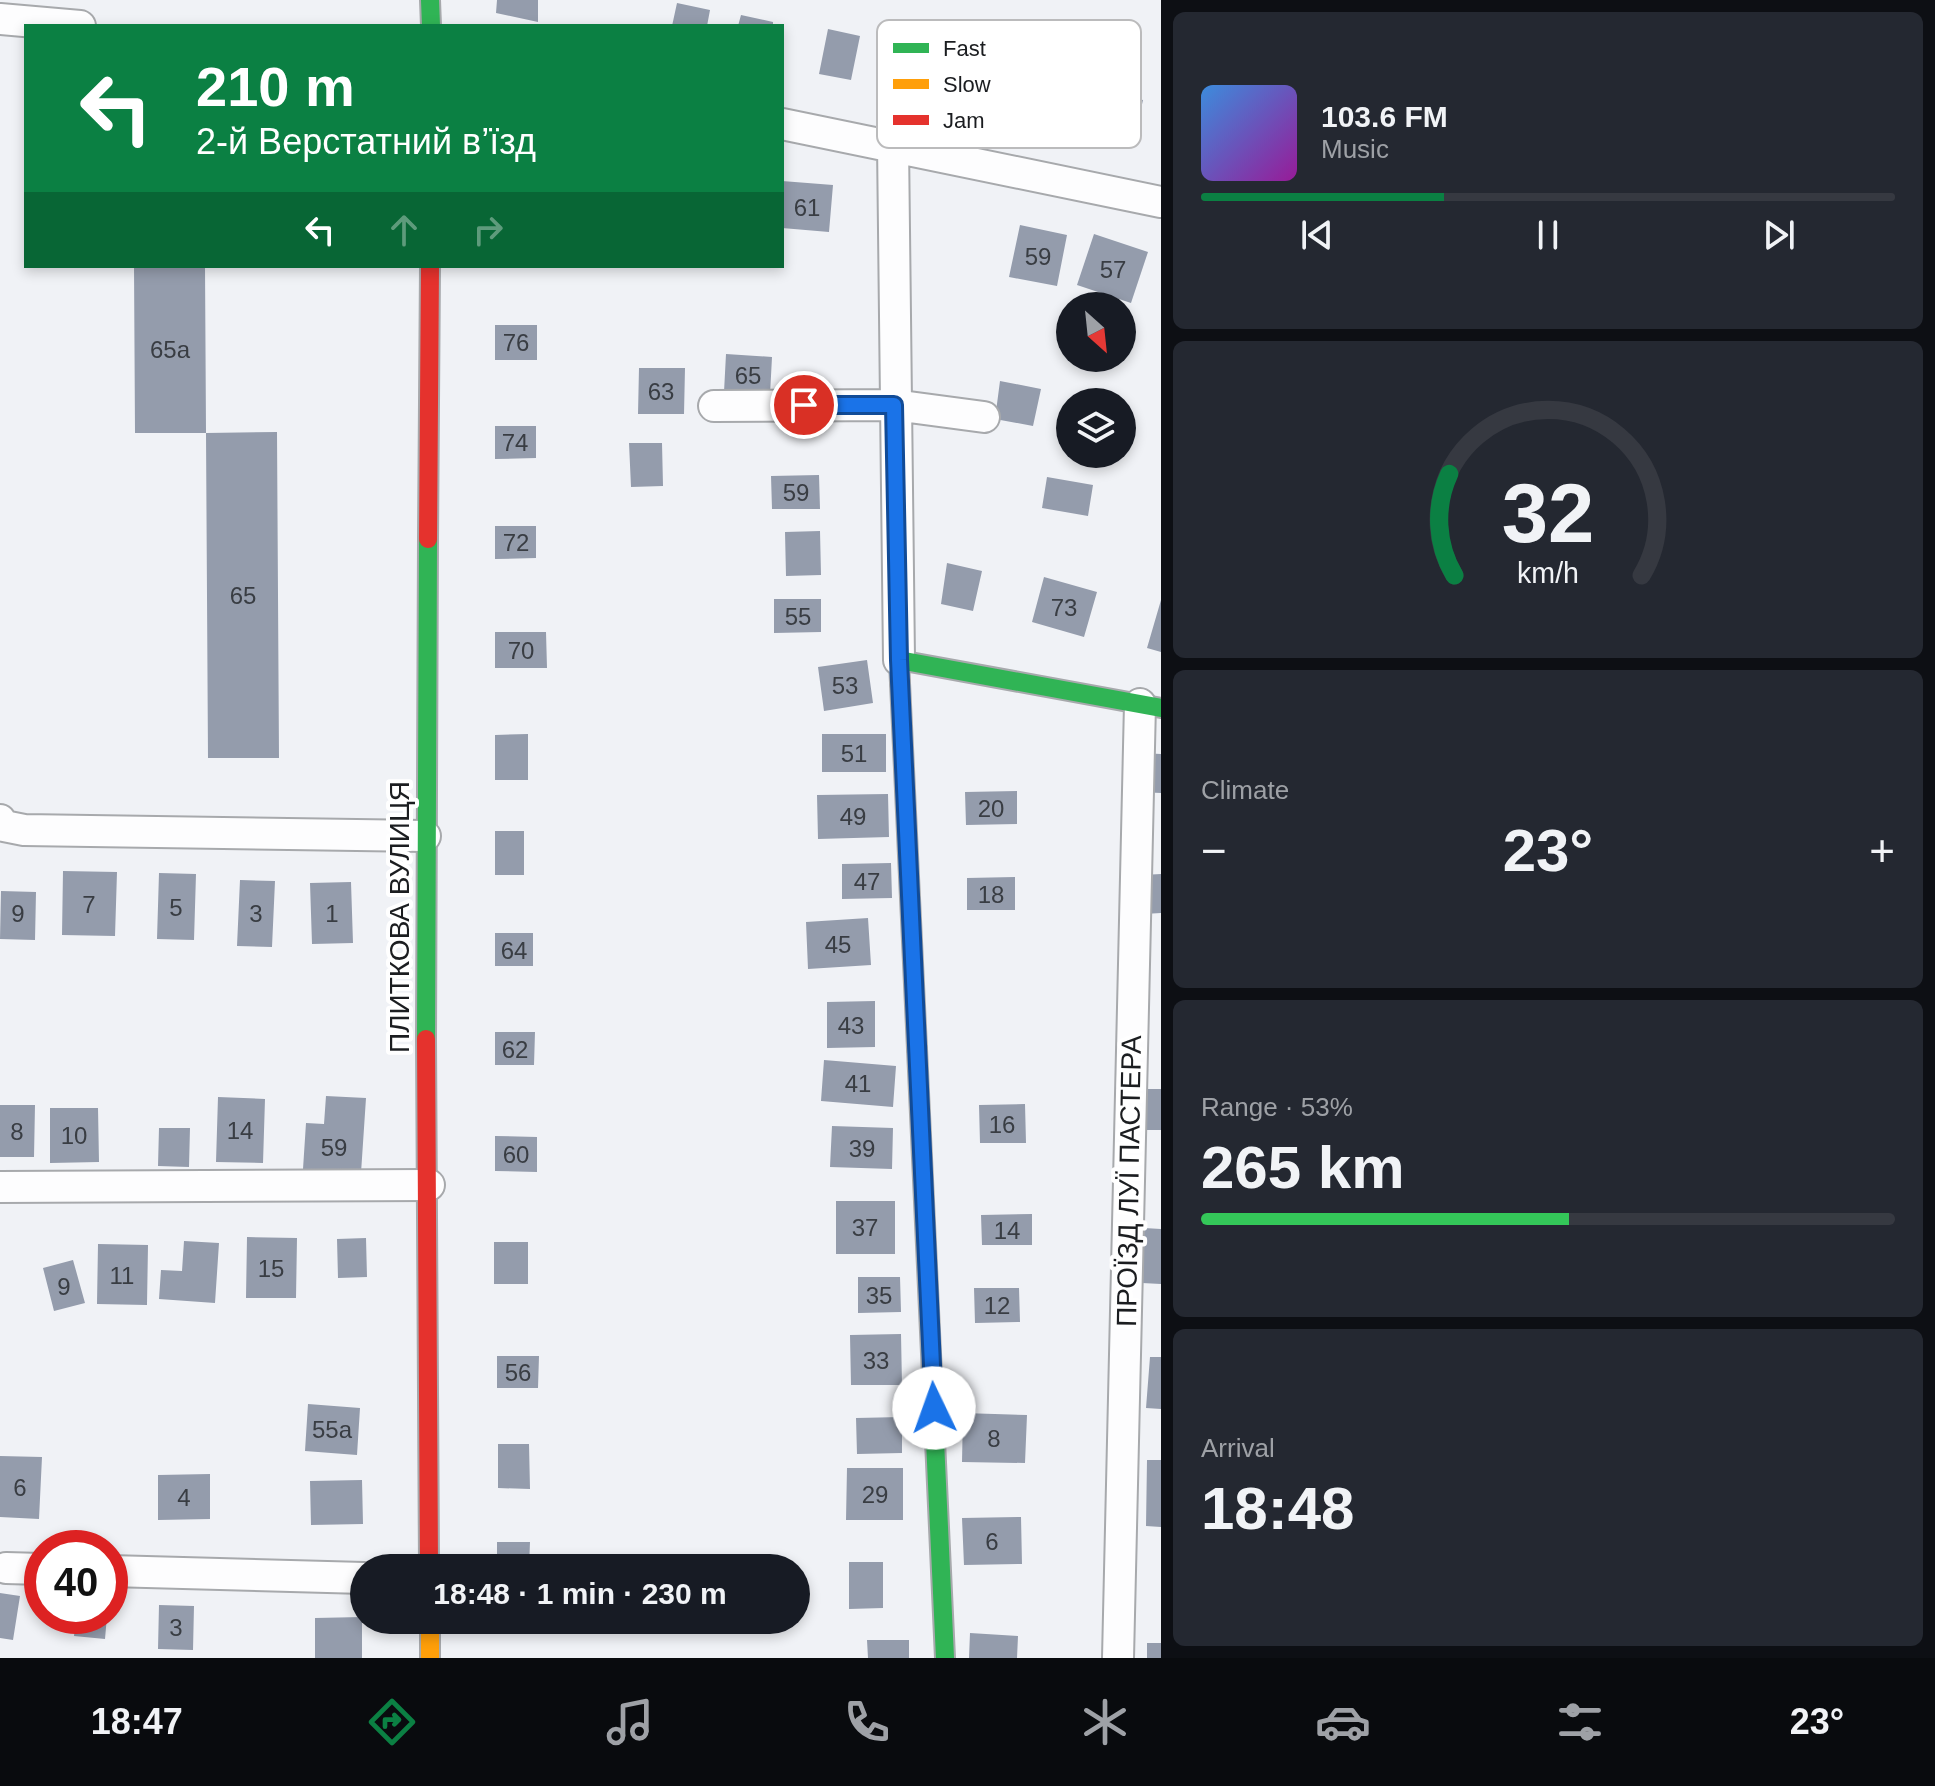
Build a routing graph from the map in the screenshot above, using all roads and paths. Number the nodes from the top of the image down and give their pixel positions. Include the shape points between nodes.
1 (430, 0) edge
2 (0, 19) edge
3 (57, 24) edge
4 (431, 24) edge
5 (784, 124) edge
6 (877, 141) edge
7 (893, 148) edge
8 (911, 148) edge
9 (1161, 202) edge
10 (430, 268) edge
11 (894, 405) junction
12 (714, 406) dead end
13 (984, 417) dead end
14 (899, 660) junction
15 (1151, 706) edge
16 (0, 820) edge
17 (425, 836) junction
18 (429, 1185) junction
19 (0, 1187) edge
20 (429, 1554) edge
21 (6, 1568) dead end
22 (24, 1568) edge
23 (128, 1571) edge
24 (350, 1578) edge
25 (430, 1634) edge
26 (430, 1658) edge
27 (945, 1658) edge
28 (1118, 1658) edge

1 - 4 street
2 - 3 street
5 - 6 street
7 - 11 street
8 - 9 street
10 - 17 street, ПЛИТКОВА ВУЛИЦЯ
11 - 12 street
11 - 13 street
11 - 14 street
14 - 15 street
14 - 27 street
15 - 28 street, ПРОЇЗД ЛУЇ ПАСТЕРА
16 - 17 street via 24,830
17 - 18 street, ПЛИТКОВА ВУЛИЦЯ
18 - 19 street
18 - 20 street, ПЛИТКОВА ВУЛИЦЯ
21 - 22 street
23 - 24 street
25 - 26 street

